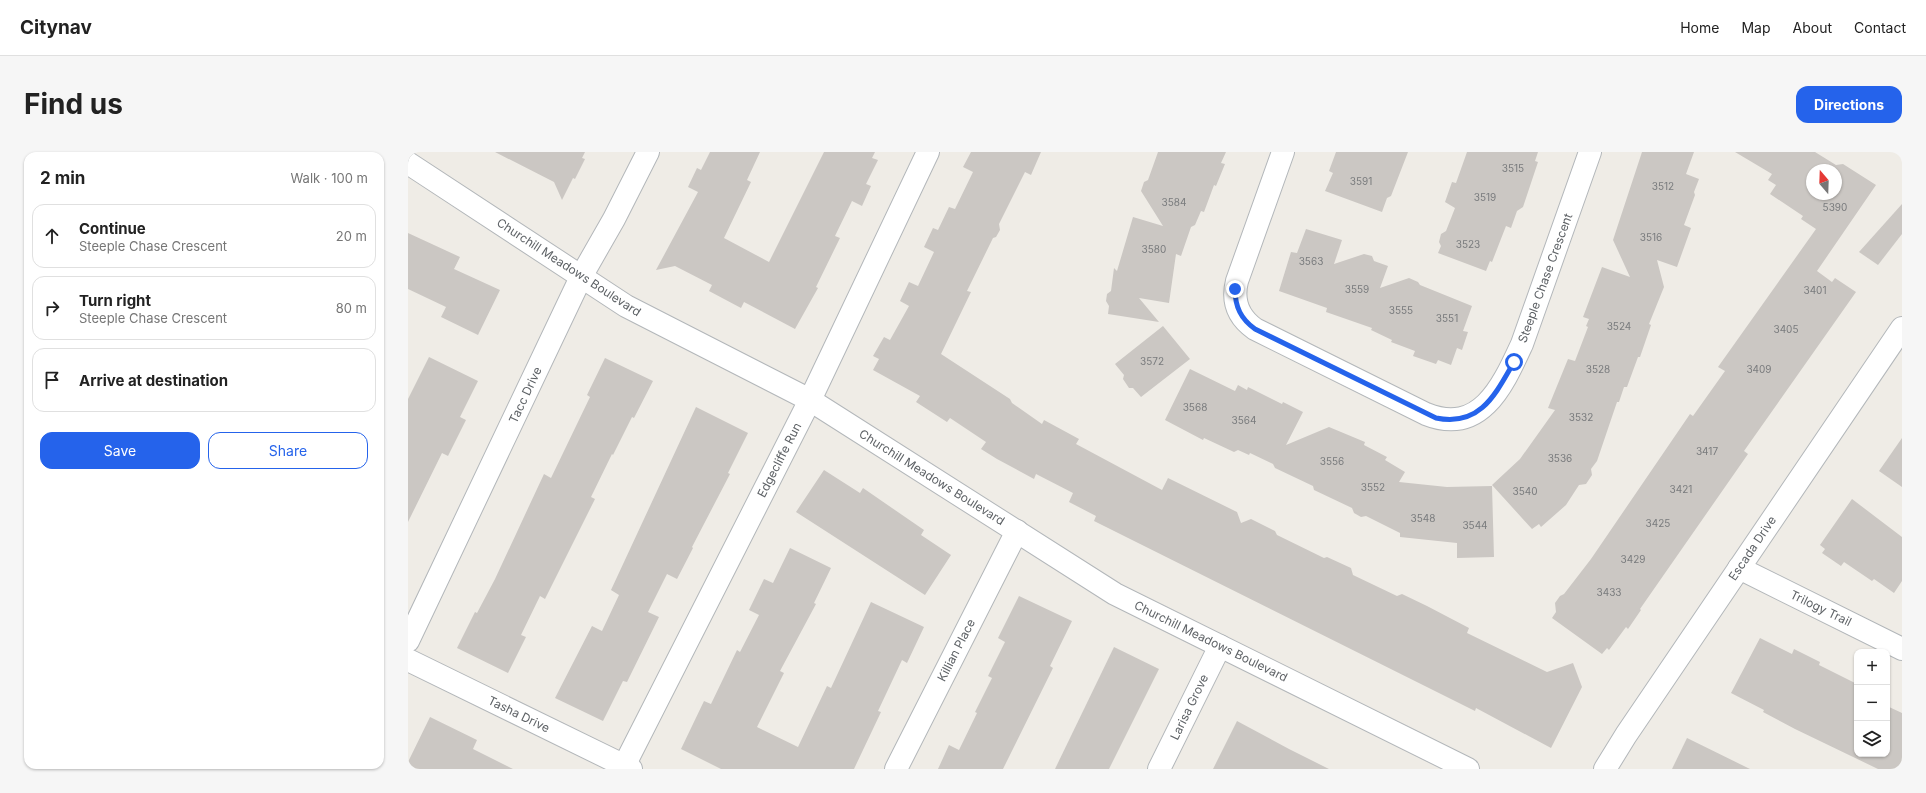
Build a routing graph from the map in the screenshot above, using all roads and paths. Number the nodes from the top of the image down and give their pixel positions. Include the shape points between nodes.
1 (648, 152) edge
2 (928, 152) edge
3 (1284, 152) edge
4 (1590, 152) edge
5 (408, 163) edge
6 (582, 275) junction
7 (1902, 328) edge
8 (810, 400) junction
9 (1017, 531) junction
10 (1739, 568) junction
11 (408, 641) edge
12 (1220, 646) junction
13 (1902, 648) edge
14 (408, 660) edge
15 (628, 767) edge
16 (896, 769) edge
17 (1159, 769) edge
18 (1468, 769) edge
19 (1605, 769) edge

1 - 6 street, Tacc Drive
2 - 8 street, Edgecliffe Run
3 - 4 street, Steeple Chase Crescent via 1236,285 1235,298 1241,316 1255,329 1426,414 1446,420 1456,420 1476,413 1485,406 1514,362
5 - 6 street, Churchill Meadows Boulevard
6 - 8 street, Churchill Meadows Boulevard via 626,306
6 - 11 street, Tacc Drive
7 - 10 street, Escada Drive
8 - 9 street, Churchill Meadows Boulevard
8 - 15 street, Edgecliffe Run
9 - 12 street, Churchill Meadows Boulevard via 1115,594
9 - 16 street, Killian Place
10 - 13 street, Trilogy Trail
10 - 19 street, Escada Drive
12 - 17 street, Larisa Grove
12 - 18 street, Churchill Meadows Boulevard
14 - 15 street, Tasha Drive

